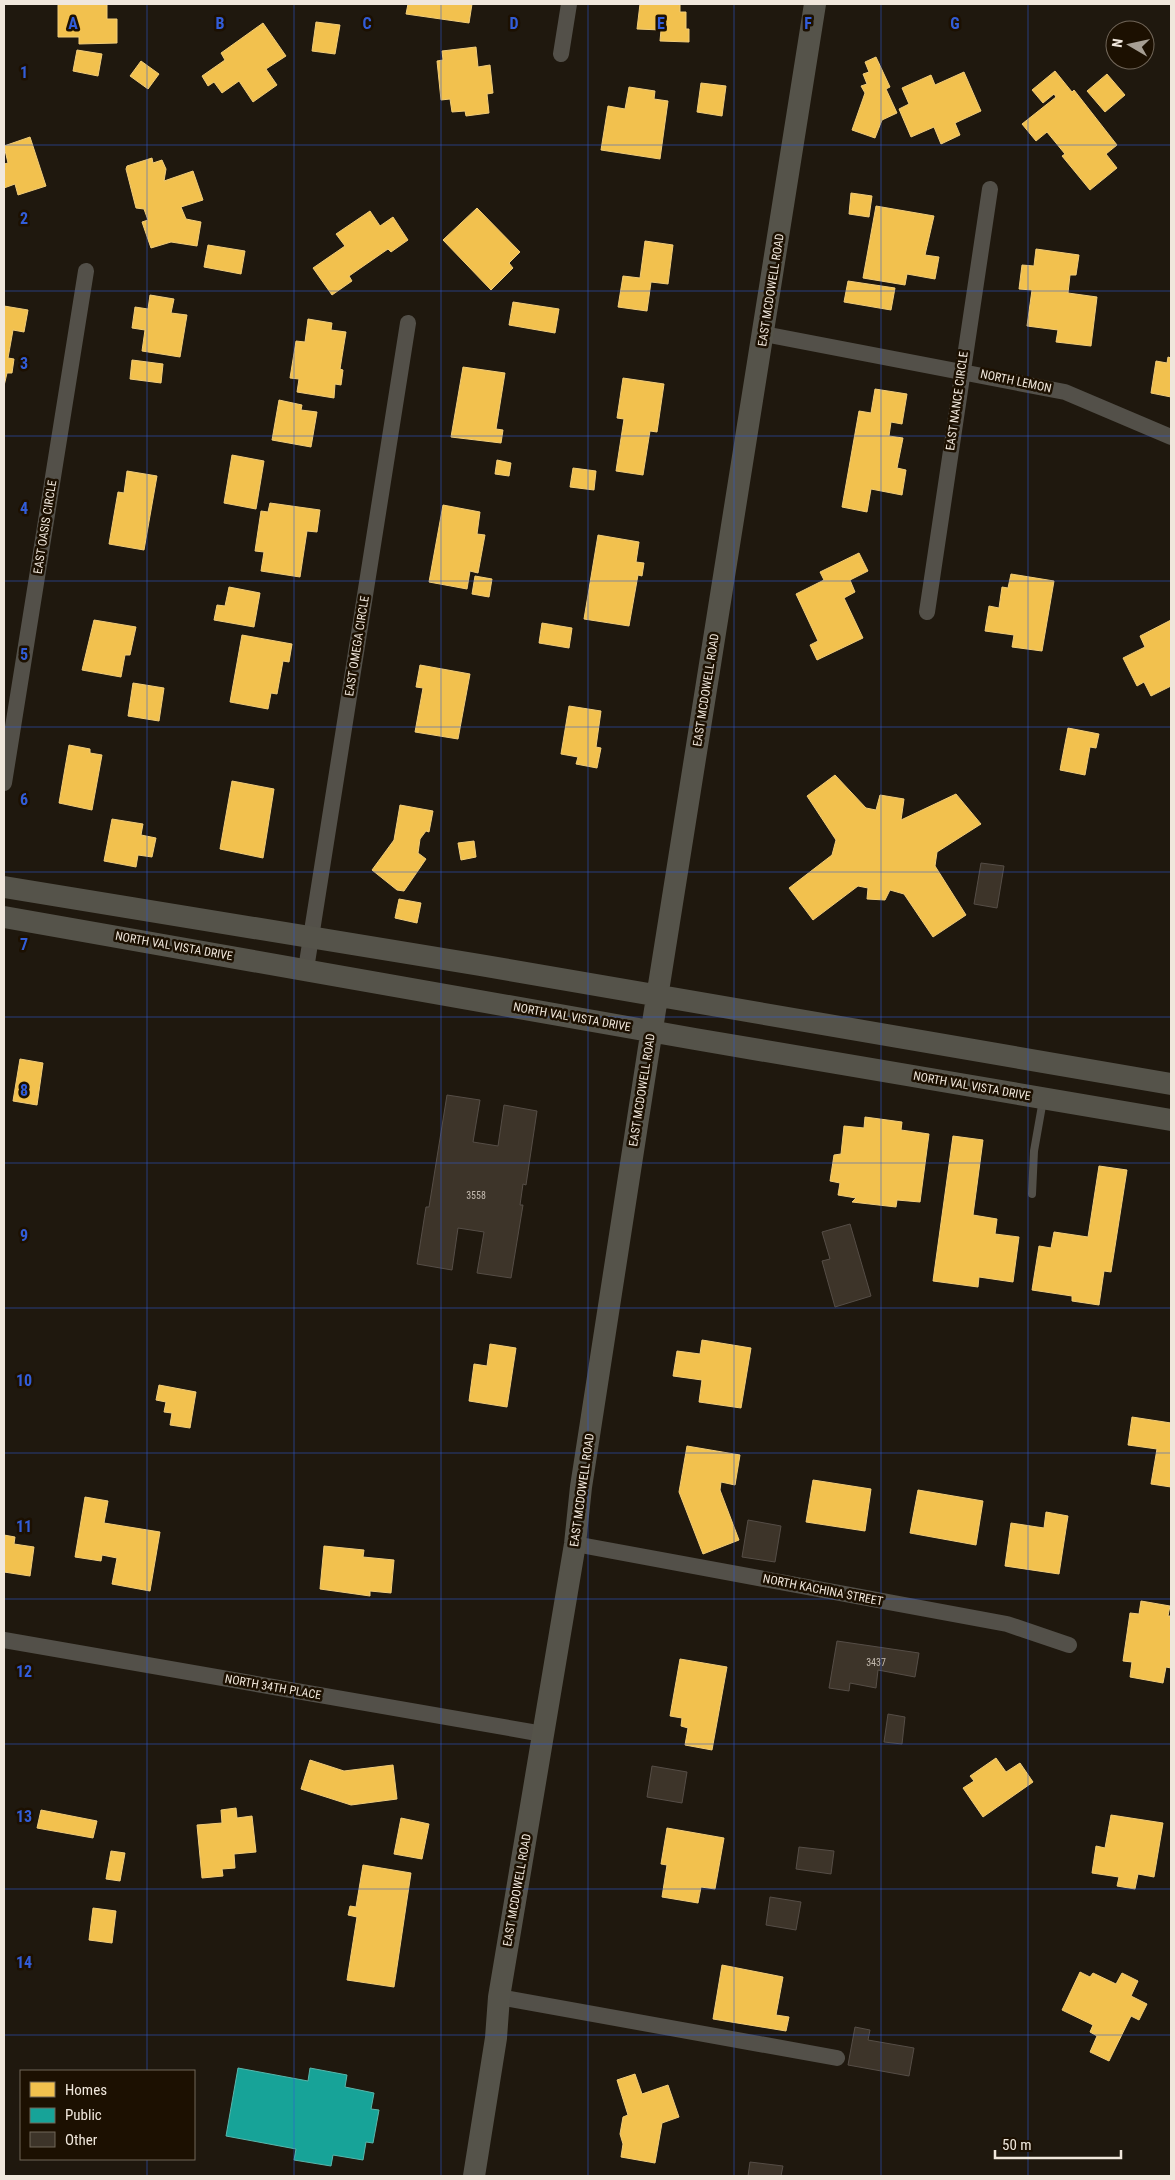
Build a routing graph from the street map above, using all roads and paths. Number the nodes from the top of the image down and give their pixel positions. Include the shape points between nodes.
1 (569, 4) edge
2 (815, 4) edge
3 (561, 54) dead end
4 (990, 190) dead end
5 (86, 271) dead end
6 (408, 323) dead end
7 (764, 334) junction
8 (961, 370) junction
9 (1171, 437) edge
10 (927, 612) dead end
11 (4, 783) edge
12 (4, 887) edge
13 (4, 917) edge
14 (311, 939) junction
15 (306, 969) junction
16 (657, 996) junction
17 (651, 1031) junction
18 (1049, 1063) junction
19 (1171, 1084) edge
20 (1043, 1098) junction
21 (1171, 1120) edge
22 (1032, 1194) dead end
23 (575, 1544) junction
24 (4, 1640) edge
25 (1069, 1645) dead end
26 (543, 1734) junction
27 (499, 1996) junction
28 (837, 2058) dead end
29 (474, 2176) edge

1 - 3 street
2 - 7 main road, EAST MCDOWELL ROAD
4 - 8 street, EAST NANCE CIRCLE
5 - 11 street, EAST OASIS CIRCLE
6 - 14 street, EAST OMEGA CIRCLE
7 - 8 street, NORTH LEMON
7 - 16 main road, EAST MCDOWELL ROAD
8 - 9 street, NORTH LEMON via 1065,392
8 - 10 street, EAST NANCE CIRCLE
12 - 14 main road
13 - 15 main road, NORTH VAL VISTA DRIVE
14 - 15 street, EAST OMEGA CIRCLE
14 - 16 main road
15 - 17 main road, NORTH VAL VISTA DRIVE
16 - 17 main road, EAST MCDOWELL ROAD
16 - 18 main road
17 - 20 main road, NORTH VAL VISTA DRIVE
17 - 23 main road, EAST MCDOWELL ROAD
18 - 19 main road
18 - 20 main road
20 - 21 main road, NORTH VAL VISTA DRIVE
20 - 22 lane via 1034,1151
23 - 25 street, NORTH KACHINA STREET via 1007,1624
23 - 26 main road, EAST MCDOWELL ROAD
24 - 26 street, NORTH 34TH PLACE
26 - 27 main road, EAST MCDOWELL ROAD
27 - 28 street
27 - 29 main road, EAST MCDOWELL ROAD via 496,2038

